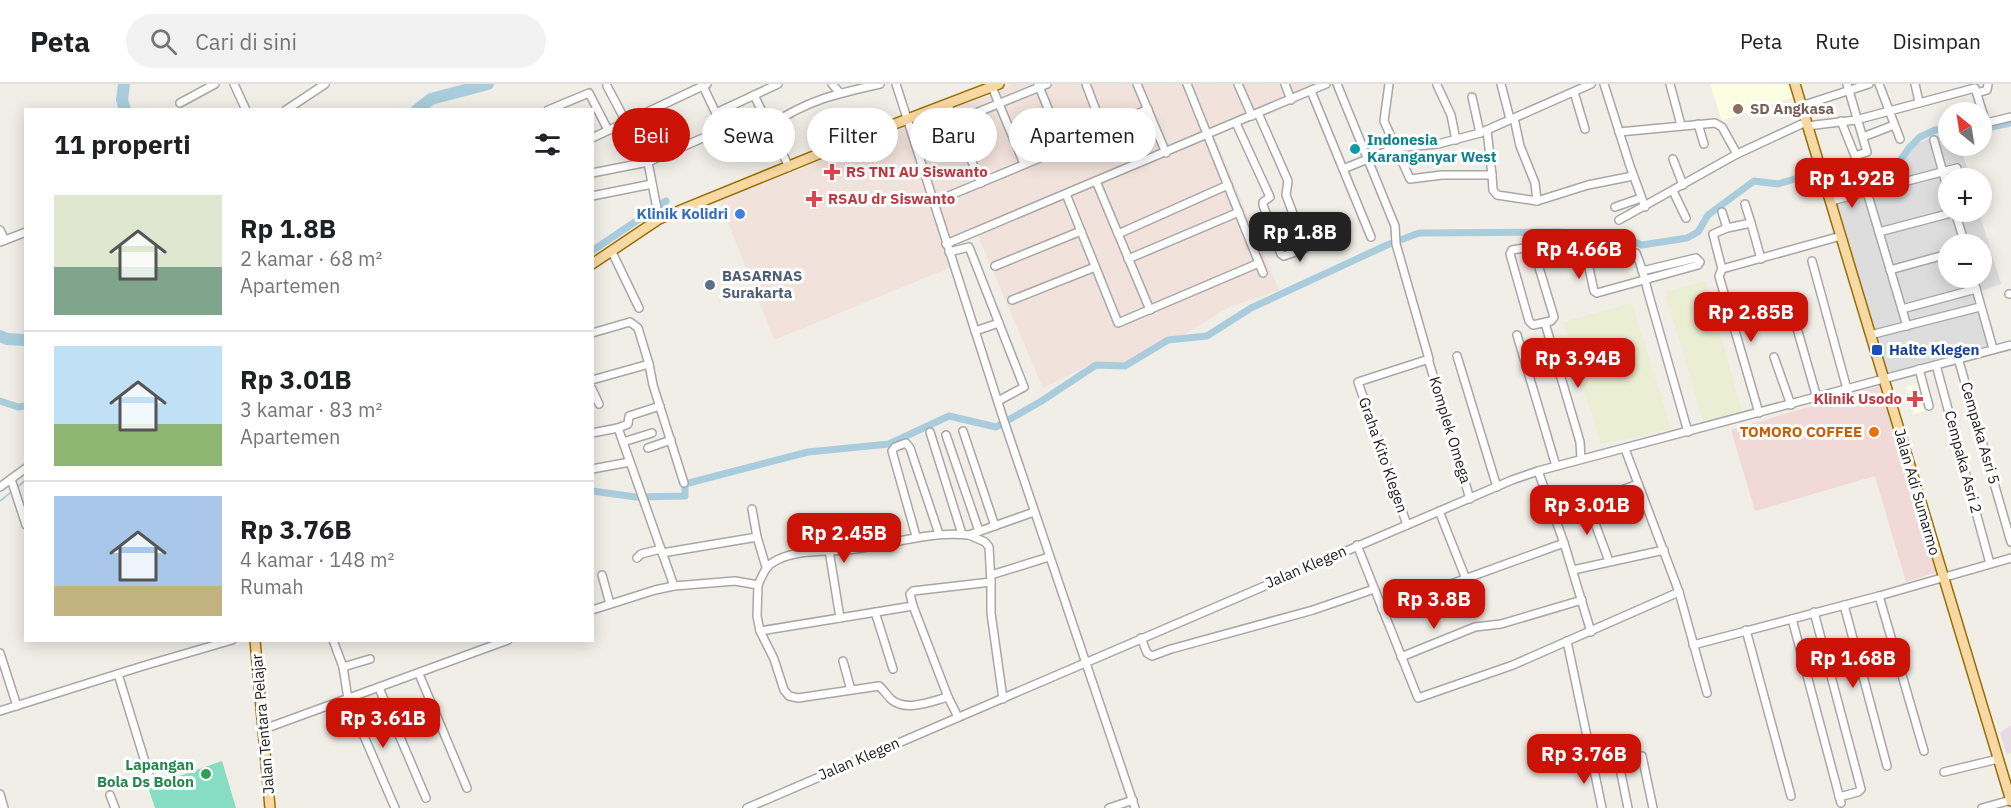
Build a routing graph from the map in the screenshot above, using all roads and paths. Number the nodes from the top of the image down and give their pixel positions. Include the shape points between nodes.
1 (215, 84) edge
2 (234, 84) edge
3 (324, 84) edge
4 (777, 84) edge
5 (880, 84) edge
6 (896, 84) edge
7 (1047, 84) edge
8 (1086, 84) edge
9 (1187, 84) edge
10 (1238, 84) edge
11 (1285, 84) edge
12 (1326, 84) edge
13 (1337, 84) edge
14 (1389, 84) edge
15 (1501, 84) edge
16 (1591, 84) edge
17 (1604, 84) edge
18 (1670, 84) edge
19 (1795, 84) edge
20 (1869, 84) edge
21 (1879, 84) edge
22 (1914, 84) edge
23 (1988, 84) edge
24 (704, 85) edge
25 (996, 85) edge
26 (1139, 85) edge
27 (607, 86) dead end
28 (1039, 86) edge
29 (1437, 86) dead end
30 (836, 88) edge
31 (1848, 88) edge
32 (1975, 88) edge
33 (1311, 91) junction
34 (1574, 92) junction
35 (754, 95) junction
36 (1472, 97) dead end
37 (1291, 100) junction
38 (1919, 102) junction
39 (180, 103) dead end
40 (999, 103) junction
41 (948, 105) junction
42 (1802, 106) junction
43 (245, 108) edge
44 (289, 108) edge
45 (553, 108) edge
46 (619, 108) edge
47 (657, 108) edge
48 (714, 108) edge
49 (725, 108) edge
50 (760, 108) edge
51 (949, 108) edge
52 (986, 108) edge
53 (1048, 108) edge
54 (1095, 108) edge
55 (1147, 108) edge
56 (795, 111) edge
57 (1888, 111) junction
58 (1255, 114) junction
59 (2011, 117) edge
60 (1512, 118) junction
61 (907, 119) junction
62 (1856, 120) junction
63 (1840, 121) junction
64 (1236, 123) junction
65 (1698, 124) junction
66 (1807, 124) junction
67 (1681, 125) junction
68 (1894, 125) junction
69 (612, 128) edge
70 (910, 128) edge
71 (1156, 129) edge
72 (1585, 129) dead end
73 (608, 130) junction
74 (1483, 131) junction
75 (1619, 132) junction
76 (1208, 135) junction
77 (594, 137) edge
78 (1863, 137) junction
79 (1900, 139) dead end
80 (1456, 140) junction
81 (1934, 140) dead end
82 (1704, 144) dead end
83 (1395, 148) junction
84 (1166, 153) junction
85 (1737, 154) junction
86 (1368, 159) junction
87 (1673, 159) dead end
88 (648, 162) joint
89 (787, 162) edge
90 (921, 162) edge
91 (972, 162) edge
92 (1029, 162) edge
93 (1024, 164) junction
94 (789, 166) junction
95 (1942, 168) edge
96 (1343, 169) junction
97 (594, 173) edge
98 (1938, 173) edge
99 (1492, 175) junction
100 (1633, 176) junction
101 (1096, 181) junction
102 (981, 183) junction
103 (652, 184) junction
104 (1228, 185) junction
105 (1683, 185) junction
106 (1673, 191) junction
107 (1867, 192) junction
108 (1066, 194) junction
109 (594, 196) edge
110 (1641, 198) junction
111 (1537, 201) junction
112 (1831, 201) junction
113 (934, 202) junction
114 (1745, 204) dead end
115 (1615, 207) dead end
116 (1645, 207) junction
117 (1239, 212) junction
118 (1722, 212) dead end
119 (657, 213) junction
120 (1938, 216) edge
121 (1686, 218) dead end
122 (1619, 220) dead end
123 (1751, 223) junction
124 (1727, 228) junction
125 (0, 230) edge
126 (1081, 231) junction
127 (1879, 232) junction
128 (24, 233) edge
129 (1118, 234) junction
130 (1842, 236) junction
131 (1371, 237) dead end
132 (2, 241) edge
133 (946, 244) junction
134 (612, 252) junction
135 (949, 252) junction
136 (1938, 257) edge
137 (1128, 259) junction
138 (1761, 259) junction
139 (1812, 261) dead end
140 (594, 263) edge
141 (1259, 263) junction
142 (995, 266) dead end
143 (1095, 267) junction
144 (1722, 269) junction
145 (1890, 270) junction
146 (1642, 271) junction
147 (1263, 273) dead end
148 (1645, 280) junction
149 (1976, 289) joint
150 (1012, 300) dead end
151 (1790, 304) dead end
152 (1980, 307) junction
153 (639, 308) dead end
154 (1902, 309) junction
155 (1150, 310) junction
156 (999, 323) junction
157 (1545, 323) junction
158 (1907, 326) junction
159 (975, 331) junction
160 (594, 333) edge
161 (1517, 335) dead end
162 (1870, 336) junction
163 (1992, 345) dead end
164 (2011, 345) edge
165 (1457, 356) dead end
166 (1774, 357) dead end
167 (1958, 358) junction
168 (1429, 362) dead end
169 (649, 364) junction
170 (1936, 365) junction
171 (1919, 369) junction
172 (594, 378) edge
173 (1883, 379) junction
174 (1847, 389) junction
175 (594, 393) edge
176 (1817, 398) junction
177 (998, 401) junction
178 (599, 404) dead end
179 (1791, 405) junction
180 (660, 406) junction
181 (1929, 406) dead end
182 (1759, 413) junction
183 (618, 428) junction
184 (963, 431) dead end
185 (930, 432) dead end
186 (1688, 432) junction
187 (594, 433) edge
188 (652, 433) dead end
189 (946, 435) dead end
190 (672, 440) junction
191 (623, 442) junction
192 (648, 448) dead end
193 (1625, 449) junction
194 (1581, 459) junction
195 (630, 462) junction
196 (1556, 466) junction
197 (594, 469) edge
198 (24, 470) edge
199 (1538, 471) junction
200 (12, 481) junction
201 (684, 483) dead end
202 (1638, 484) junction
203 (0, 487) edge
204 (1497, 487) junction
205 (1470, 499) junction
206 (1587, 502) junction
207 (752, 509) dead end
208 (1439, 511) junction
209 (1034, 512) junction
210 (1554, 515) junction
211 (24, 519) edge
212 (1407, 525) junction
213 (995, 526) junction
214 (979, 531) junction
215 (939, 534) junction
216 (966, 534) junction
217 (916, 536) junction
218 (757, 537) junction
219 (2011, 542) edge
220 (1564, 543) junction
221 (1357, 545) junction
222 (829, 550) junction
223 (1664, 550) junction
224 (662, 551) junction
225 (1049, 557) junction
226 (638, 558) dead end
227 (2011, 558) edge
228 (1989, 560) dead end
229 (1610, 561) junction
230 (766, 567) junction
231 (1573, 570) junction
232 (602, 575) dead end
233 (1942, 578) junction
234 (991, 579) junction
235 (1466, 579) junction
236 (758, 585) junction
237 (674, 586) junction
238 (1374, 589) junction
239 (1679, 592) junction
240 (1879, 596) junction
241 (1582, 600) junction
242 (610, 604) junction
243 (1844, 605) junction
244 (913, 606) junction
245 (594, 609) edge
246 (1382, 609) junction
247 (875, 612) junction
248 (1814, 612) junction
249 (840, 618) junction
250 (1791, 619) junction
251 (1746, 630) junction
252 (760, 632) junction
253 (1591, 632) junction
254 (1141, 638) junction
255 (1568, 641) junction
256 (202, 642) edge
257 (226, 642) edge
258 (255, 642) edge
259 (334, 642) edge
260 (503, 642) edge
261 (1693, 645) junction
262 (204, 649) junction
263 (0, 653) edge
264 (1401, 657) junction
265 (370, 659) dead end
266 (843, 662) dead end
267 (1085, 662) junction
268 (343, 667) junction
269 (893, 669) dead end
270 (118, 674) junction
271 (419, 674) junction
272 (379, 688) junction
273 (851, 690) junction
274 (1707, 693) dead end
275 (948, 697) junction
276 (348, 699) junction
277 (1003, 699) junction
278 (16, 705) junction
279 (0, 711) edge
280 (957, 717) junction
281 (264, 729) junction
282 (1924, 751) dead end
283 (1617, 754) dead end
284 (1642, 756) dead end
285 (1998, 759) junction
286 (1887, 766) dead end
287 (1944, 772) dead end
288 (150, 778) dead end
289 (467, 788) dead end
290 (0, 794) edge
291 (110, 795) dead end
292 (1791, 796) dead end
293 (426, 798) dead end
294 (1132, 800) junction
295 (2011, 800) edge
296 (4, 808) edge
297 (115, 808) edge
298 (270, 808) edge
299 (395, 808) edge
300 (747, 808) edge
301 (1109, 808) edge
302 (1135, 808) edge
303 (1602, 808) edge
304 (1628, 808) edge
305 (1653, 808) edge
306 (1982, 808) edge

1 - 39 street
2 - 43 street
3 - 44 street
4 - 35 street
5 - 30 street
6 - 61 street
7 - 28 street
8 - 54 street
9 - 76 street
10 - 58 street
11 - 37 street
12 - 33 street
13 - 86 street
14 - 83 street via 1384,121
15 - 60 street
16 - 34 street
17 - 75 street
18 - 67 street
19 - 42 main road, Jalan Adi Sumarmo
20 - 31 street
21 - 57 street
22 - 38 street
23 - 32 street via 1988,89
24 - 47 street
24 - 48 street
25 - 40 street
25 - 41 main road
26 - 55 street
27 - 46 street
28 - 40 street
28 - 53 street
29 - 80 street via 1449,109
30 - 56 street
31 - 42 street
31 - 62 street
32 - 38 street
32 - 59 street via 1986,123
33 - 37 street
33 - 96 street
34 - 60 street
34 - 72 street
35 - 49 street
35 - 50 street
36 - 74 street
37 - 58 street
38 - 57 street
40 - 52 street
40 - 93 street
41 - 51 street
41 - 61 main road
42 - 66 main road, Jalan Adi Sumarmo
45 - 73 street via 590,93
57 - 62 street
57 - 68 street
58 - 64 street
58 - 64 street via 1288,181 1286,195 1306,248 1281,254 1263,205 1270,197
60 - 74 street
60 - 111 street via 1535,183
61 - 70 street
61 - 94 main road
62 - 63 street
62 - 78 street
63 - 66 street
63 - 78 street via 1855,156 1867,152
64 - 76 street
65 - 67 street
65 - 82 street
65 - 85 street via 1719,124
66 - 85 street
66 - 112 main road, Jalan Adi Sumarmo
67 - 75 street
68 - 78 street
68 - 79 street
69 - 73 street
71 - 84 street
73 - 77 street
74 - 80 street
74 - 99 street
75 - 100 street
76 - 84 street
76 - 104 street
80 - 83 street
81 - 95 street
83 - 86 street
83 - 99 street via 1410,178
84 - 101 street
85 - 105 street
86 - 96 street
86 - 212 street, Graha Kito Klegen via 1395,226 1429,359 1360,380 1358,385
87 - 105 street
88 - 97 street
88 - 103 street
89 - 94 street
90 - 113 street
91 - 102 street
92 - 93 street
93 - 102 street
94 - 119 main road
96 - 131 street
98 - 107 street
99 - 111 street via 1497,195
100 - 110 street
100 - 111 street
101 - 108 street
101 - 129 street
102 - 113 street
103 - 109 street
103 - 119 street
104 - 117 street
104 - 129 street
105 - 106 street
106 - 116 street
106 - 121 street
107 - 112 street
107 - 127 street
108 - 126 street
108 - 133 street
110 - 115 street
110 - 116 street
112 - 130 main road, Jalan Adi Sumarmo
113 - 133 street
114 - 123 street
116 - 122 street
117 - 137 street
117 - 141 street
118 - 124 street
119 - 134 main road
120 - 127 street
123 - 124 street
123 - 138 street
124 - 144 street via 1713,234
125 - 132 street
126 - 142 street
126 - 143 street
127 - 145 street
128 - 132 street
129 - 137 street
130 - 138 street
130 - 162 main road, Jalan Adi Sumarmo
133 - 135 street
134 - 140 main road
134 - 153 street
135 - 156 street via 969,246
135 - 159 street
136 - 145 street
137 - 155 street
138 - 144 street
139 - 174 street
141 - 147 street
141 - 155 street
143 - 150 street
143 - 155 street via 1117,323
144 - 182 street via 1719,276
145 - 154 street
146 - 148 street
146 - 148 street via 1699,260 1698,265
146 - 148 street via 1634,252 1591,264 1589,268 1597,293
148 - 186 street
149 - 152 street
149 - 154 street
151 - 176 street
152 - 158 street
152 - 163 street
154 - 158 street
156 - 159 street
156 - 177 street via 1024,387
157 - 157 street via 1554,317 1534,251 1530,247 1512,250 1529,321 1533,325
157 - 194 street via 1580,442
158 - 162 street
159 - 177 street
160 - 169 street via 633,323
161 - 196 street
162 - 173 main road, Jalan Adi Sumarmo
164 - 167 street, Jalan Klegen
165 - 204 street
166 - 179 street
167 - 170 street, Jalan Klegen
167 - 219 street, Cempaka Asri 5
168 - 205 street, Komplek Omega
169 - 172 street
169 - 180 street
170 - 171 street, Jalan Klegen
170 - 228 street, Cempaka Asri 2
171 - 173 street, Jalan Klegen
171 - 181 street
173 - 174 street, Jalan Klegen
173 - 233 main road, Jalan Adi Sumarmo
174 - 176 street, Jalan Klegen
175 - 178 street
176 - 179 street, Jalan Klegen
177 - 209 street
179 - 182 street, Jalan Klegen
180 - 183 street via 629,416 628,424
180 - 190 street
182 - 186 street, Jalan Klegen
183 - 187 street
183 - 191 street
184 - 213 street
185 - 216 street
186 - 193 street, Jalan Klegen
188 - 191 street
189 - 214 street
190 - 192 street
190 - 201 street
191 - 195 street
193 - 194 street, Jalan Klegen
193 - 202 street
194 - 196 street, Jalan Klegen
195 - 197 street
195 - 224 street
196 - 199 street, Jalan Klegen
198 - 200 street
199 - 204 street, Jalan Klegen
199 - 210 street
200 - 203 street
200 - 211 street
202 - 206 street
202 - 223 street
204 - 205 street, Jalan Klegen
205 - 208 street, Jalan Klegen
206 - 210 street
206 - 229 street
207 - 218 street
208 - 212 street, Jalan Klegen
208 - 235 street
209 - 213 street
209 - 225 street
210 - 220 street
212 - 221 street, Jalan Klegen
213 - 214 street
214 - 216 street
215 - 216 street
215 - 217 street
215 - 217 street via 906,443 892,451
216 - 234 street via 989,547
217 - 222 street
218 - 224 street
218 - 230 street
220 - 231 street
220 - 235 street
221 - 238 street
221 - 254 street, Jalan Klegen
222 - 230 street via 782,557
222 - 249 street
223 - 229 street
223 - 239 street
224 - 226 street
224 - 237 street
225 - 234 street
225 - 267 street
227 - 233 street
229 - 231 street
230 - 236 street
231 - 241 street
232 - 242 street
233 - 240 street
233 - 285 main road, Jalan Adi Sumarmo
234 - 244 street via 913,591
234 - 277 street via 991,612
235 - 246 street
236 - 237 street via 735,581
236 - 252 street
237 - 242 street
238 - 246 street
238 - 254 street via 1152,656
239 - 253 street
239 - 261 street
240 - 243 street
240 - 282 street
241 - 253 street
241 - 264 street via 1501,624 1475,627
242 - 245 street
243 - 248 street
243 - 286 street
244 - 247 street
244 - 275 street
246 - 264 street
247 - 249 street
247 - 269 street
248 - 250 street
248 - 250 street via 1861,789 1840,800
249 - 252 street
250 - 251 street
251 - 261 street
251 - 292 street
252 - 273 street via 789,696
253 - 255 street
254 - 267 street, Jalan Klegen
255 - 264 street via 1418,698
255 - 303 street
256 - 262 street
257 - 262 street
258 - 281 main road, Jalan Tentara Pelajar
259 - 268 street
260 - 271 street
261 - 274 street
262 - 270 street
263 - 278 street
265 - 268 street
266 - 273 street
267 - 277 street, Jalan Klegen
267 - 294 street
268 - 276 street
270 - 278 street
270 - 288 street
271 - 272 street
271 - 289 street
272 - 276 street
272 - 293 street
273 - 275 street via 879,686 904,706
275 - 280 street
276 - 281 street
276 - 299 street
277 - 280 street, Jalan Klegen
278 - 279 street
280 - 300 street, Jalan Klegen
281 - 298 main road, Jalan Tentara Pelajar
283 - 304 street
284 - 305 street
285 - 287 street
285 - 295 main road, Jalan Adi Sumarmo
290 - 296 street
291 - 297 street
294 - 301 street
294 - 302 street
295 - 306 street

